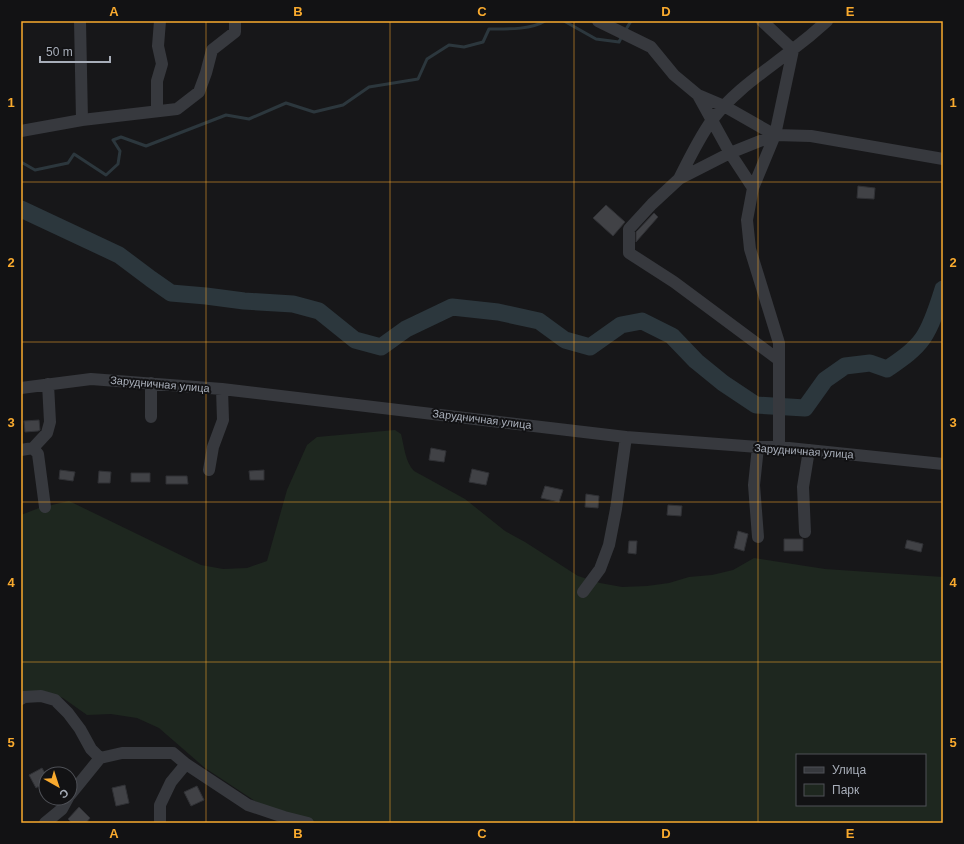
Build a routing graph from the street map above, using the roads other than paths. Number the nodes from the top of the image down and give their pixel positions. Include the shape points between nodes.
1 (80, 21) edge
2 (160, 21) edge
3 (235, 21) edge
4 (598, 21) edge
5 (762, 21) edge
6 (827, 21) edge
7 (793, 50) junction
8 (698, 96) junction
9 (724, 106) junction
10 (157, 111) junction
11 (82, 120) junction
12 (712, 121) junction
13 (21, 131) edge
14 (775, 135) junction
15 (730, 153) junction
16 (943, 159) edge
17 (679, 179) junction
18 (753, 188) junction
19 (779, 360) junction
20 (48, 384) junction
21 (151, 384) junction
22 (21, 388) edge
23 (222, 389) junction
24 (151, 417) dead end
25 (626, 437) junction
26 (758, 447) junction
27 (779, 447) junction
28 (27, 449) edge
29 (809, 450) junction
30 (943, 464) edge
31 (209, 470) dead end
32 (45, 507) dead end
33 (805, 532) dead end
34 (758, 537) dead end
35 (583, 592) dead end
36 (21, 699) edge
37 (100, 758) junction
38 (186, 764) junction
39 (78, 785) edge
40 (64, 806) edge
41 (52, 821) edge
42 (160, 823) edge
43 (308, 823) edge

1 - 11 street
2 - 10 street via 158,46 162,64 158,81
3 - 10 street via 235,32 212,50 198,92 177,109
4 - 8 street via 651,47 674,75
5 - 7 street
6 - 7 street
7 - 9 street via 750,82
7 - 14 street
8 - 9 street
8 - 12 street
9 - 12 street
9 - 14 street
10 - 11 street
11 - 13 street
12 - 15 street
12 - 17 street
14 - 15 street
14 - 16 street via 811,136
14 - 18 street
15 - 17 street
15 - 18 street
17 - 19 street via 629,229 629,253 674,282
18 - 19 street via 747,220 750,249 779,343
19 - 27 street
20 - 21 street, Зарудничная улица via 91,379
20 - 22 street, Зарудничная улица
20 - 28 street via 50,422 47,433
21 - 23 street, Зарудничная улица
21 - 24 street
23 - 25 street, Зарудничная улица
23 - 31 street via 223,420 213,447
25 - 26 street, Зарудничная улица
25 - 35 street via 608,545 600,569
26 - 27 street, Зарудничная улица
26 - 34 street via 754,485
27 - 29 street, Зарудничная улица
28 - 32 street via 38,454
29 - 30 street, Зарудничная улица
29 - 33 street via 803,487
36 - 37 street via 41,696 55,700 68,713 90,748
37 - 38 street via 122,753 173,753
37 - 39 street
38 - 42 street via 171,782 160,805
38 - 43 street via 248,805
40 - 41 street

